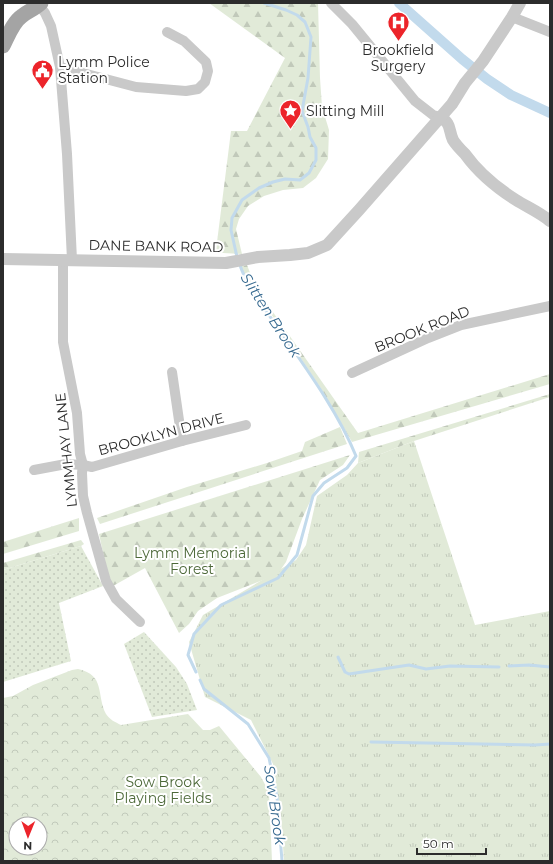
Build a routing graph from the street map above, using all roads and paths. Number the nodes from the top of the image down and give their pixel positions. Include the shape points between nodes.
1 (331, 3) edge
2 (520, 3) edge
3 (40, 4) edge
4 (512, 17) junction
5 (167, 32) dead end
6 (550, 32) edge
7 (3, 46) edge
8 (60, 67) junction
9 (440, 117) junction
10 (550, 221) edge
11 (3, 259) edge
12 (68, 260) junction
13 (550, 306) edge
14 (172, 372) dead end
15 (352, 373) dead end
16 (246, 425) dead end
17 (182, 441) junction
18 (83, 464) junction
19 (34, 470) dead end
20 (140, 622) dead end

1 - 9 street via 352,24 415,101 433,115
2 - 4 street, DANE BANK ROAD
3 - 7 main road via 16,22
3 - 8 street, DANE BANK ROAD via 52,26
4 - 6 street
4 - 9 street, DANE BANK ROAD via 483,61
5 - 8 street via 184,41 206,62 207,77 198,89 186,91 136,87
8 - 12 street, DANE BANK ROAD via 67,161
9 - 10 street via 450,126 454,140 470,162 514,199
9 - 12 street, DANE BANK ROAD via 327,245 308,253 258,257 226,263
11 - 12 street
12 - 18 street, LYMMHAY LANE via 63,342 77,413
13 - 15 street, BROOK ROAD via 462,325
14 - 17 street
16 - 17 street, BROOKLYN DRIVE
17 - 18 street, BROOKLYN DRIVE via 92,467
18 - 19 street, BROOKLYN DRIVE via 66,464
18 - 20 street, LYMMHAY LANE via 83,496 106,581 116,598

